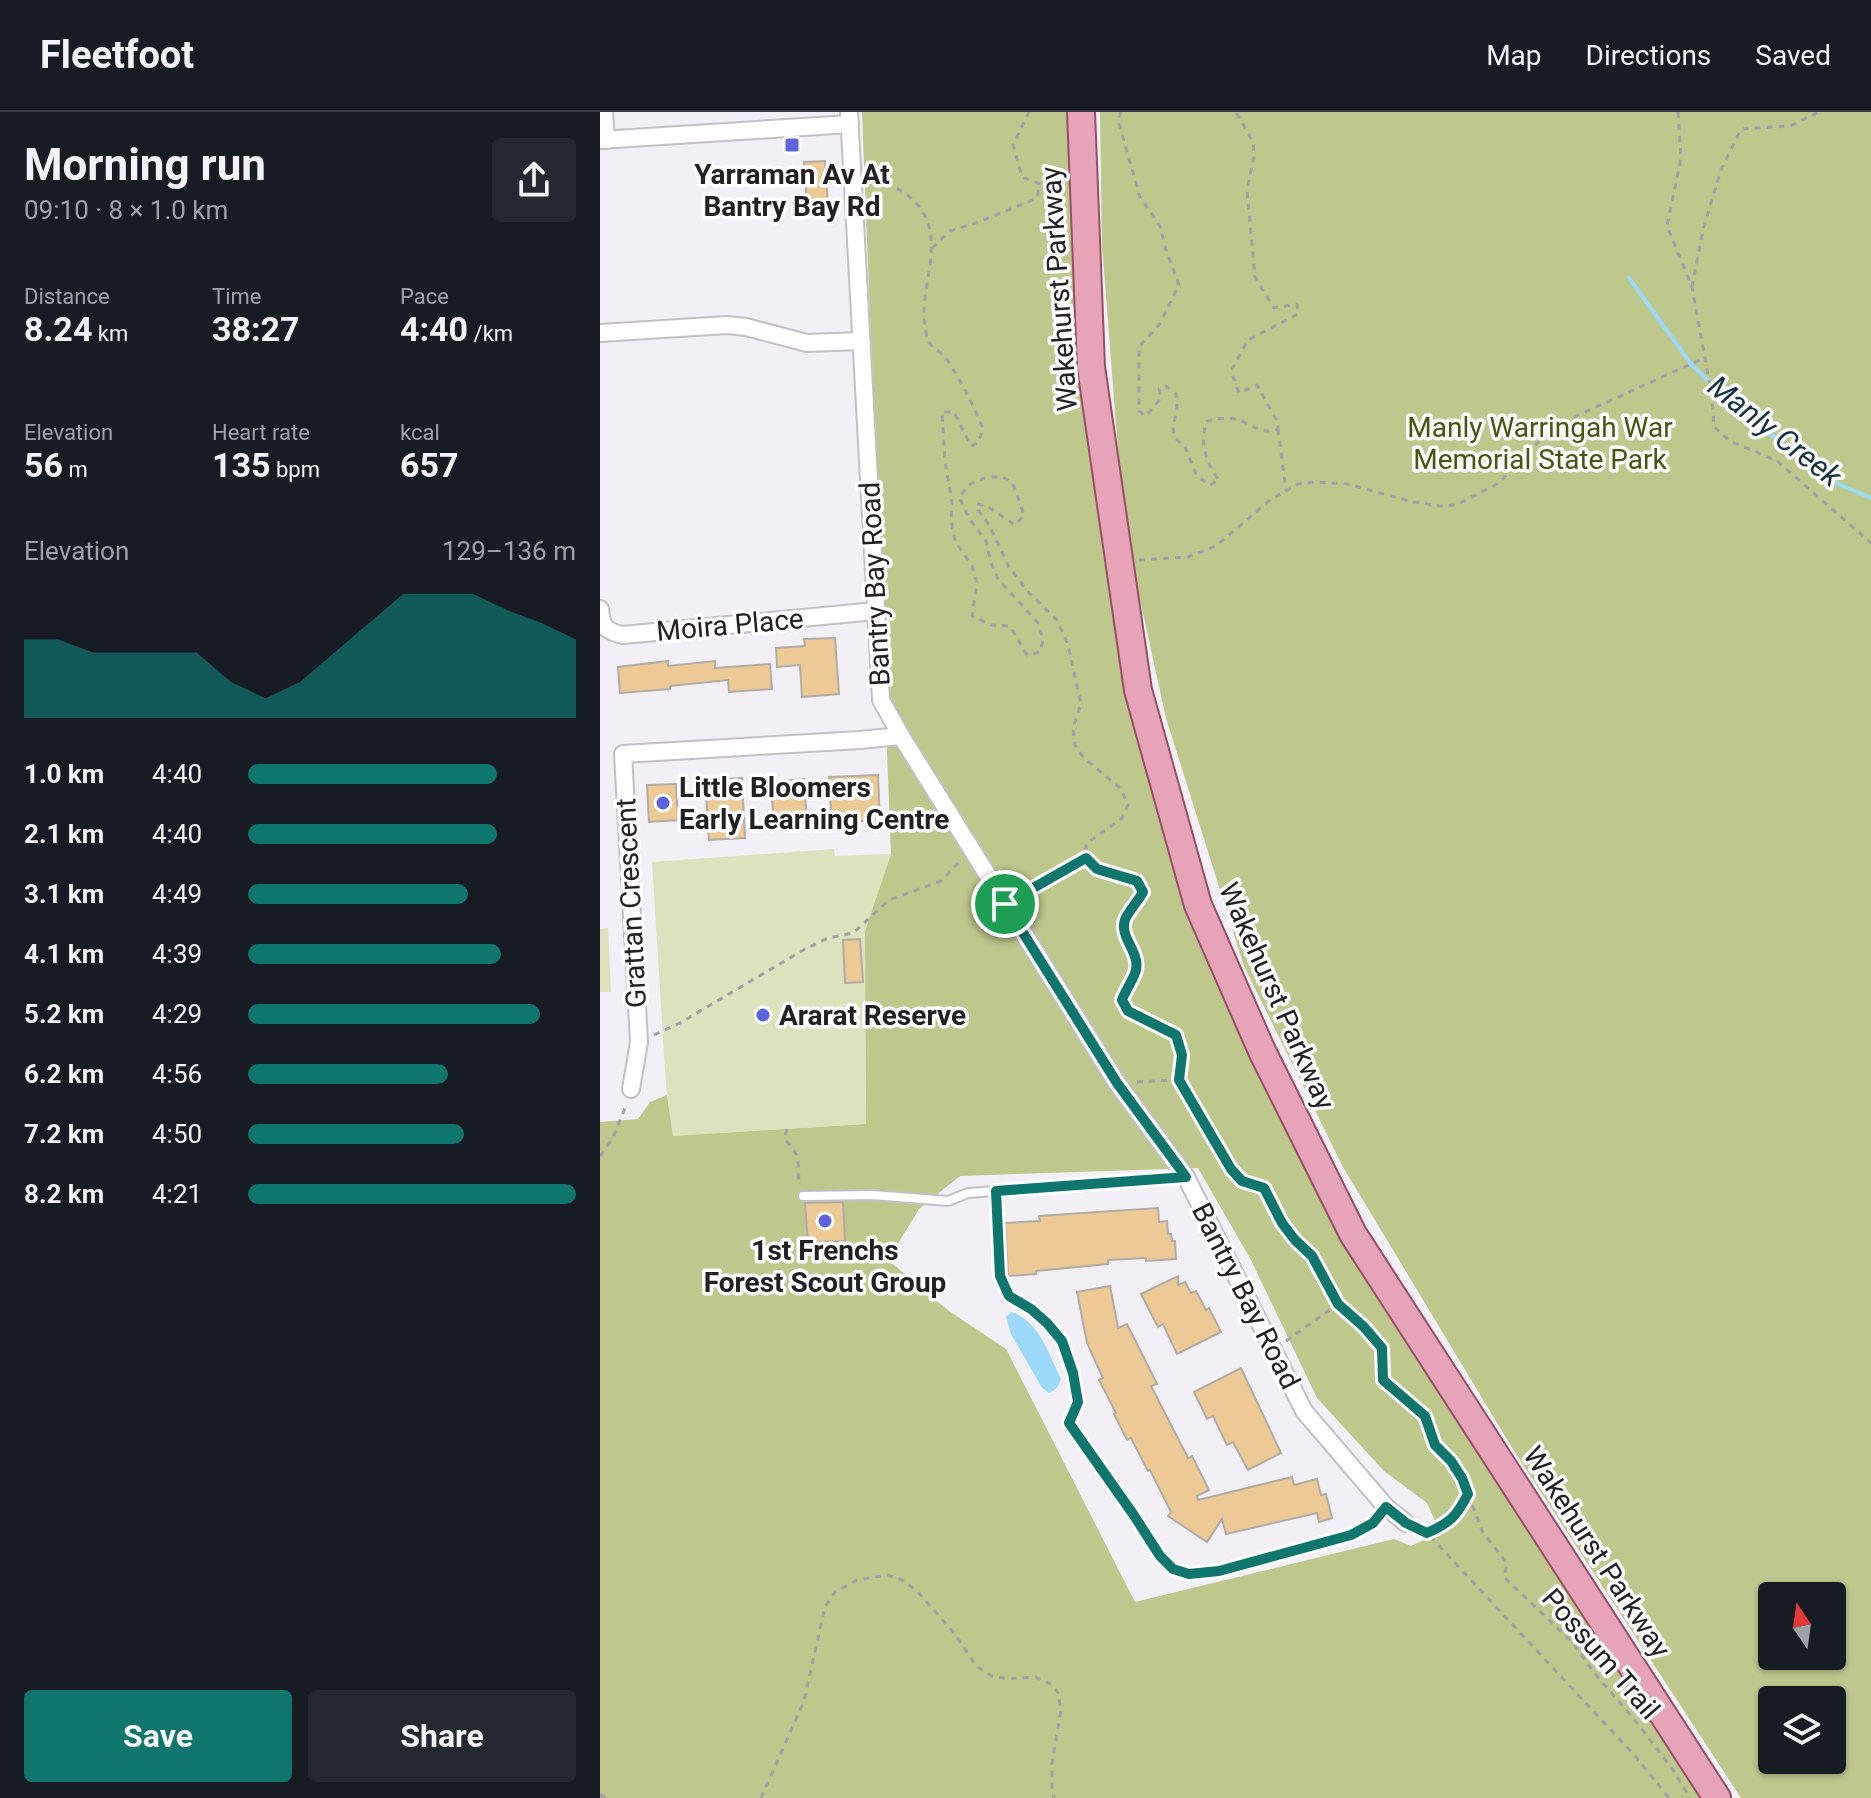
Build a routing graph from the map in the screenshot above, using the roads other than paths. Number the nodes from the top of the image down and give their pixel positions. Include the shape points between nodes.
1 (604, 112) edge
2 (1081, 112) edge
3 (849, 118) edge
4 (603, 140) edge
5 (600, 333) edge
6 (861, 341) junction
7 (600, 609) edge
8 (876, 611) junction
9 (901, 736) junction
10 (631, 1089) road end
11 (1186, 1177) junction
12 (996, 1191) junction
13 (803, 1196) road end
14 (1386, 1507) junction
15 (1406, 1523) road end
16 (1717, 1798) edge

1 - 4 street
2 - 16 main road, Wakehurst Parkway via 1091,367 1119,562 1138,690 1198,905 1262,1051 1353,1234
3 - 4 street
3 - 6 street, Bantry Bay Road
5 - 6 street via 727,325 807,343
6 - 8 street, Bantry Bay Road
7 - 8 street, Moira Place via 602,623 623,635
8 - 9 street, Bantry Bay Road via 881,700
9 - 10 street, Grattan Crescent via 623,754 639,1042
9 - 11 street, Bantry Bay Road via 1117,1083
11 - 12 lane
11 - 14 street, Bantry Bay Road via 1304,1411
12 - 13 lane via 948,1201
12 - 14 lane via 1000,1276 1009,1296 1031,1309 1062,1341 1078,1402 1069,1423 1173,1569 1189,1574 1219,1571 1351,1535 1373,1523
14 - 15 street, Bantry Bay Road

